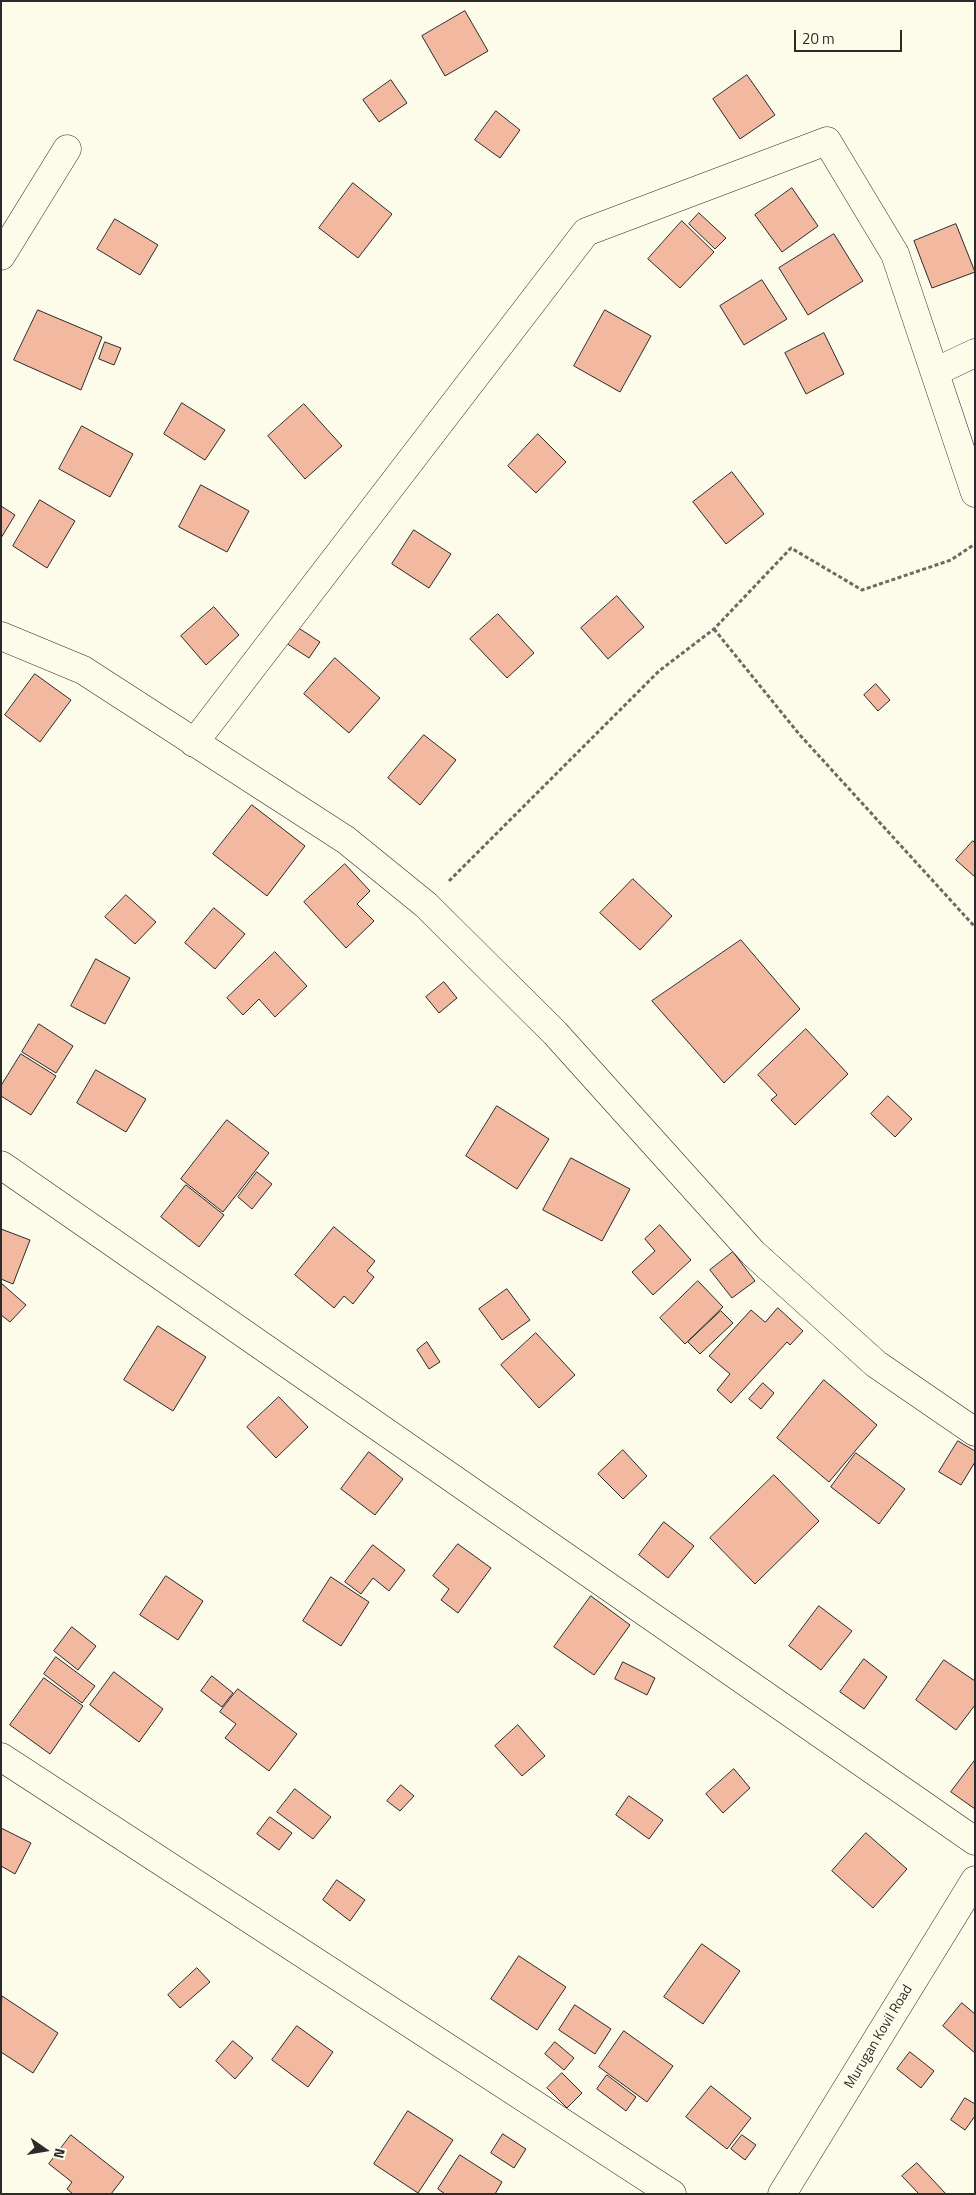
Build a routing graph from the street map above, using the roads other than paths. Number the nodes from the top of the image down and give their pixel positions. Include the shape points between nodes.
1 (67, 149) dead end
2 (1, 256) edge
3 (975, 353) edge
4 (935, 372) junction
5 (975, 493) edge
6 (1, 636) edge
7 (194, 743) junction
8 (2, 1168) edge
9 (975, 1432) edge
10 (1, 1757) edge
11 (975, 1841) edge
12 (975, 1880) edge
13 (672, 2194) edge
14 (782, 2194) edge

1 - 2 street
3 - 4 street
4 - 5 street
4 - 7 street via 895,254 828,142 586,232
6 - 7 street via 83,670
7 - 9 street via 346,840 426,905 556,1032 753,1253 876,1364
8 - 11 street
10 - 13 street
12 - 14 street, Murugan Kovil Road

